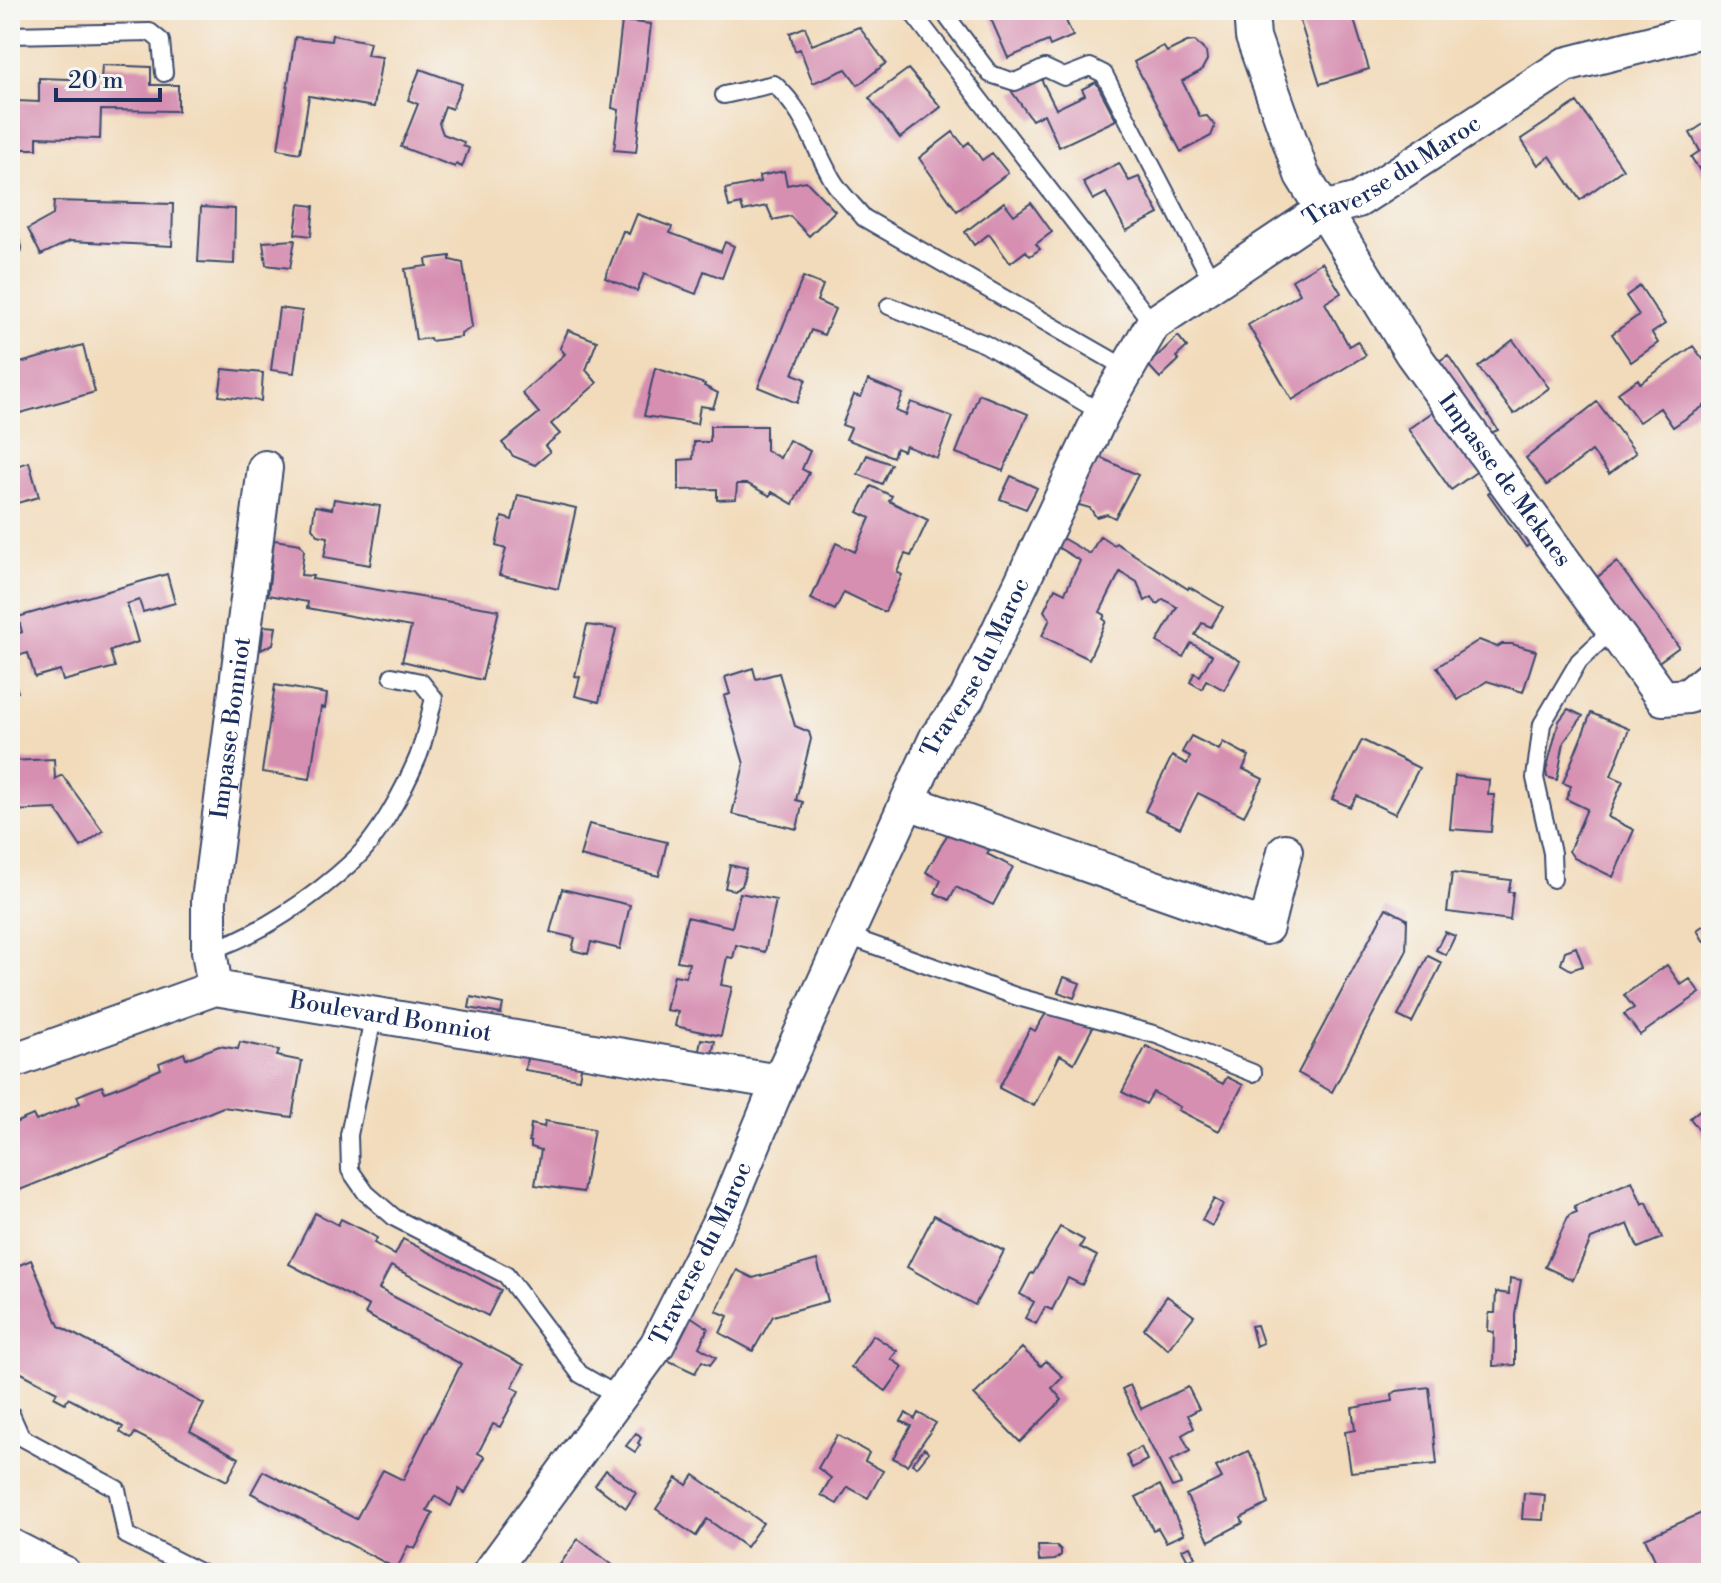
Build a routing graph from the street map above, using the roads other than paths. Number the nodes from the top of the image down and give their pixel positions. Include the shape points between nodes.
1 (1251, 10) edge
2 (915, 16) dead end
3 (948, 18) dead end
4 (1711, 28) edge
5 (10, 35) edge
6 (164, 73) dead end
7 (724, 95) dead end
8 (1324, 209) junction
9 (1213, 283) junction
10 (889, 306) dead end
11 (1153, 324) junction
12 (1129, 370) junction
13 (1102, 413) junction
14 (265, 468) dead end
15 (1613, 629) junction
16 (392, 676) dead end
17 (1711, 677) edge
18 (908, 802) junction
19 (1285, 851) dead end
20 (1553, 879) dead end
21 (848, 936) junction
22 (209, 951) junction
23 (215, 988) junction
24 (374, 1013) junction
25 (10, 1062) edge
26 (1253, 1073) dead end
27 (779, 1082) junction
28 (618, 1396) junction
29 (10, 1412) edge
30 (10, 1546) edge
31 (490, 1571) edge
32 (63, 1573) edge
33 (201, 1573) edge

1 - 8 street, Impasse de Meknes via 1253,37 1282,125 1302,175
2 - 11 lane
3 - 9 lane via 990,74 1015,82 1045,68 1064,77 1090,67 1104,74
4 - 8 street, Traverse du Maroc via 1565,65 1358,200
5 - 6 lane via 150,32 161,41
7 - 12 lane via 774,84 790,99 833,181 864,218
8 - 9 street, Traverse du Maroc
8 - 15 street, Impasse de Meknes via 1412,353
9 - 11 street, Traverse du Maroc
10 - 13 lane via 985,344
11 - 12 street, Traverse du Maroc
12 - 13 street, Traverse du Maroc
13 - 18 street, Traverse du Maroc via 967,698 937,737
14 - 22 street, Impasse Bonniot via 209,900
15 - 17 street, Impasse de Meknes via 1663,698 1688,696
15 - 20 lane via 1579,661 1542,724 1535,778
16 - 22 lane via 421,682 434,698 418,756 388,815 355,859 304,901 236,943
18 - 19 street via 1266,927
18 - 21 street, Traverse du Maroc
21 - 26 lane via 1018,997 1157,1035
21 - 27 street, Traverse du Maroc
22 - 23 street, Impasse Bonniot
23 - 24 street, Boulevard Bonniot
23 - 25 street, Boulevard Bonniot
24 - 27 street, Boulevard Bonniot
24 - 28 lane via 349,1135 350,1170 366,1193 395,1218 506,1275 580,1374
27 - 28 street, Traverse du Maroc via 727,1207 657,1345
28 - 31 street, Traverse du Maroc
29 - 33 lane via 21,1437 117,1489 126,1535
30 - 32 street

